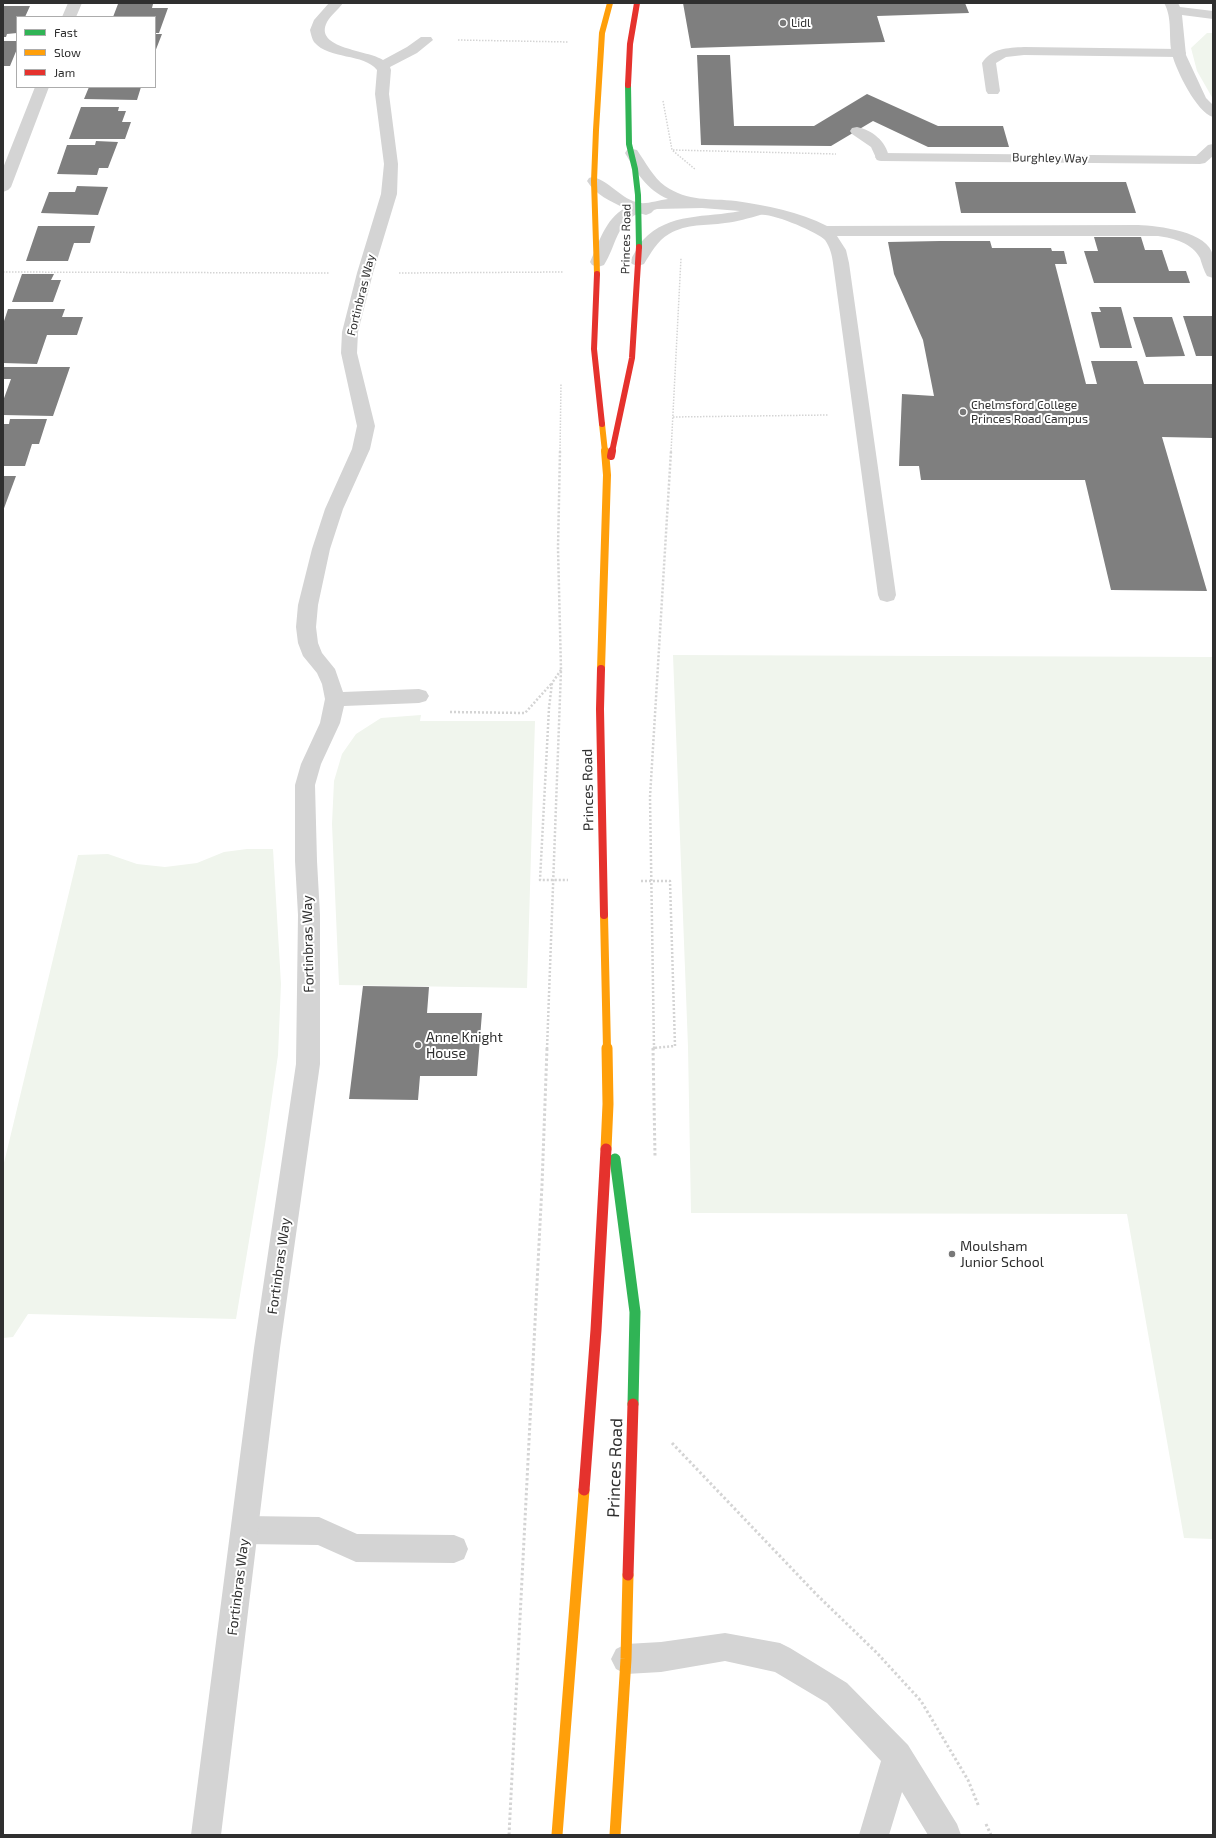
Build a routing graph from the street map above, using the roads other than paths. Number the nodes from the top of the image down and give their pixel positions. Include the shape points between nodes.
1 (75, 3) edge
2 (336, 3) edge
3 (610, 3) edge
4 (637, 3) edge
5 (1173, 7) edge
6 (1213, 15) edge
7 (70, 16) edge
8 (426, 40) road end
9 (1179, 53) junction
10 (382, 66) junction
11 (42, 88) edge
12 (993, 91) dead end
13 (1213, 114) edge
14 (858, 130) dead end
15 (1213, 148) edge
16 (632, 153) junction
17 (594, 181) junction
18 (3, 187) edge
19 (689, 202) junction
20 (640, 208) junction
21 (767, 211) junction
22 (694, 220) junction
23 (824, 231) junction
24 (638, 261) junction
25 (598, 262) junction
26 (1213, 273) edge
27 (608, 475) junction
28 (887, 595) dead end
29 (419, 696) road end
30 (335, 699) junction
31 (608, 1104) junction
32 (245, 1530) junction
33 (454, 1550) dead end
34 (626, 1659) junction
35 (897, 1756) junction
36 (206, 1835) edge
37 (557, 1835) edge
38 (615, 1835) edge
39 (874, 1835) edge
40 (946, 1835) edge

1 - 7 street
2 - 10 street via 321,20 317,30 320,40 332,48 375,61
3 - 17 main road, Princes Road via 602,33
4 - 16 main road, Princes Road via 627,59 629,144
5 - 6 street
5 - 9 street
8 - 10 street
9 - 12 street via 1024,51 1003,54 993,57 989,63
9 - 13 street via 1200,100
10 - 30 street, Fortinbras Way via 382,94 391,164 389,194 350,332 349,353 366,426 361,449 334,509 320,550 306,627 308,643 314,656 325,669
11 - 18 street
14 - 15 street, Burghley Way via 881,148 882,157 1200,160
16 - 19 street via 644,174 655,186 670,196
16 - 20 main road, Princes Road
17 - 20 street via 619,201
17 - 25 main road, Princes Road
19 - 20 street
19 - 21 street via 722,203
20 - 22 street
20 - 24 main road, Princes Road
20 - 25 street via 625,214 615,225
21 - 22 street via 724,220
21 - 23 street via 814,225
22 - 24 street via 663,231 649,243
23 - 26 street via 926,225 1145,230 1184,237 1193,242 1202,250
23 - 28 street via 838,248 840,257
24 - 27 main road, Princes Road via 632,358
25 - 27 main road, Princes Road via 594,349
27 - 31 main road, Princes Road via 600,709
29 - 30 street
30 - 32 street, Fortinbras Way via 330,723 311,764 305,785 309,923 308,1064 267,1348
31 - 34 main road, Princes Road via 635,1312
31 - 37 main road, Princes Road via 596,1330
32 - 33 street via 319,1531 356,1548
32 - 36 street, Fortinbras Way
34 - 35 street via 725,1647 780,1658 837,1693
34 - 38 main road, Princes Road
35 - 39 street
35 - 40 street

